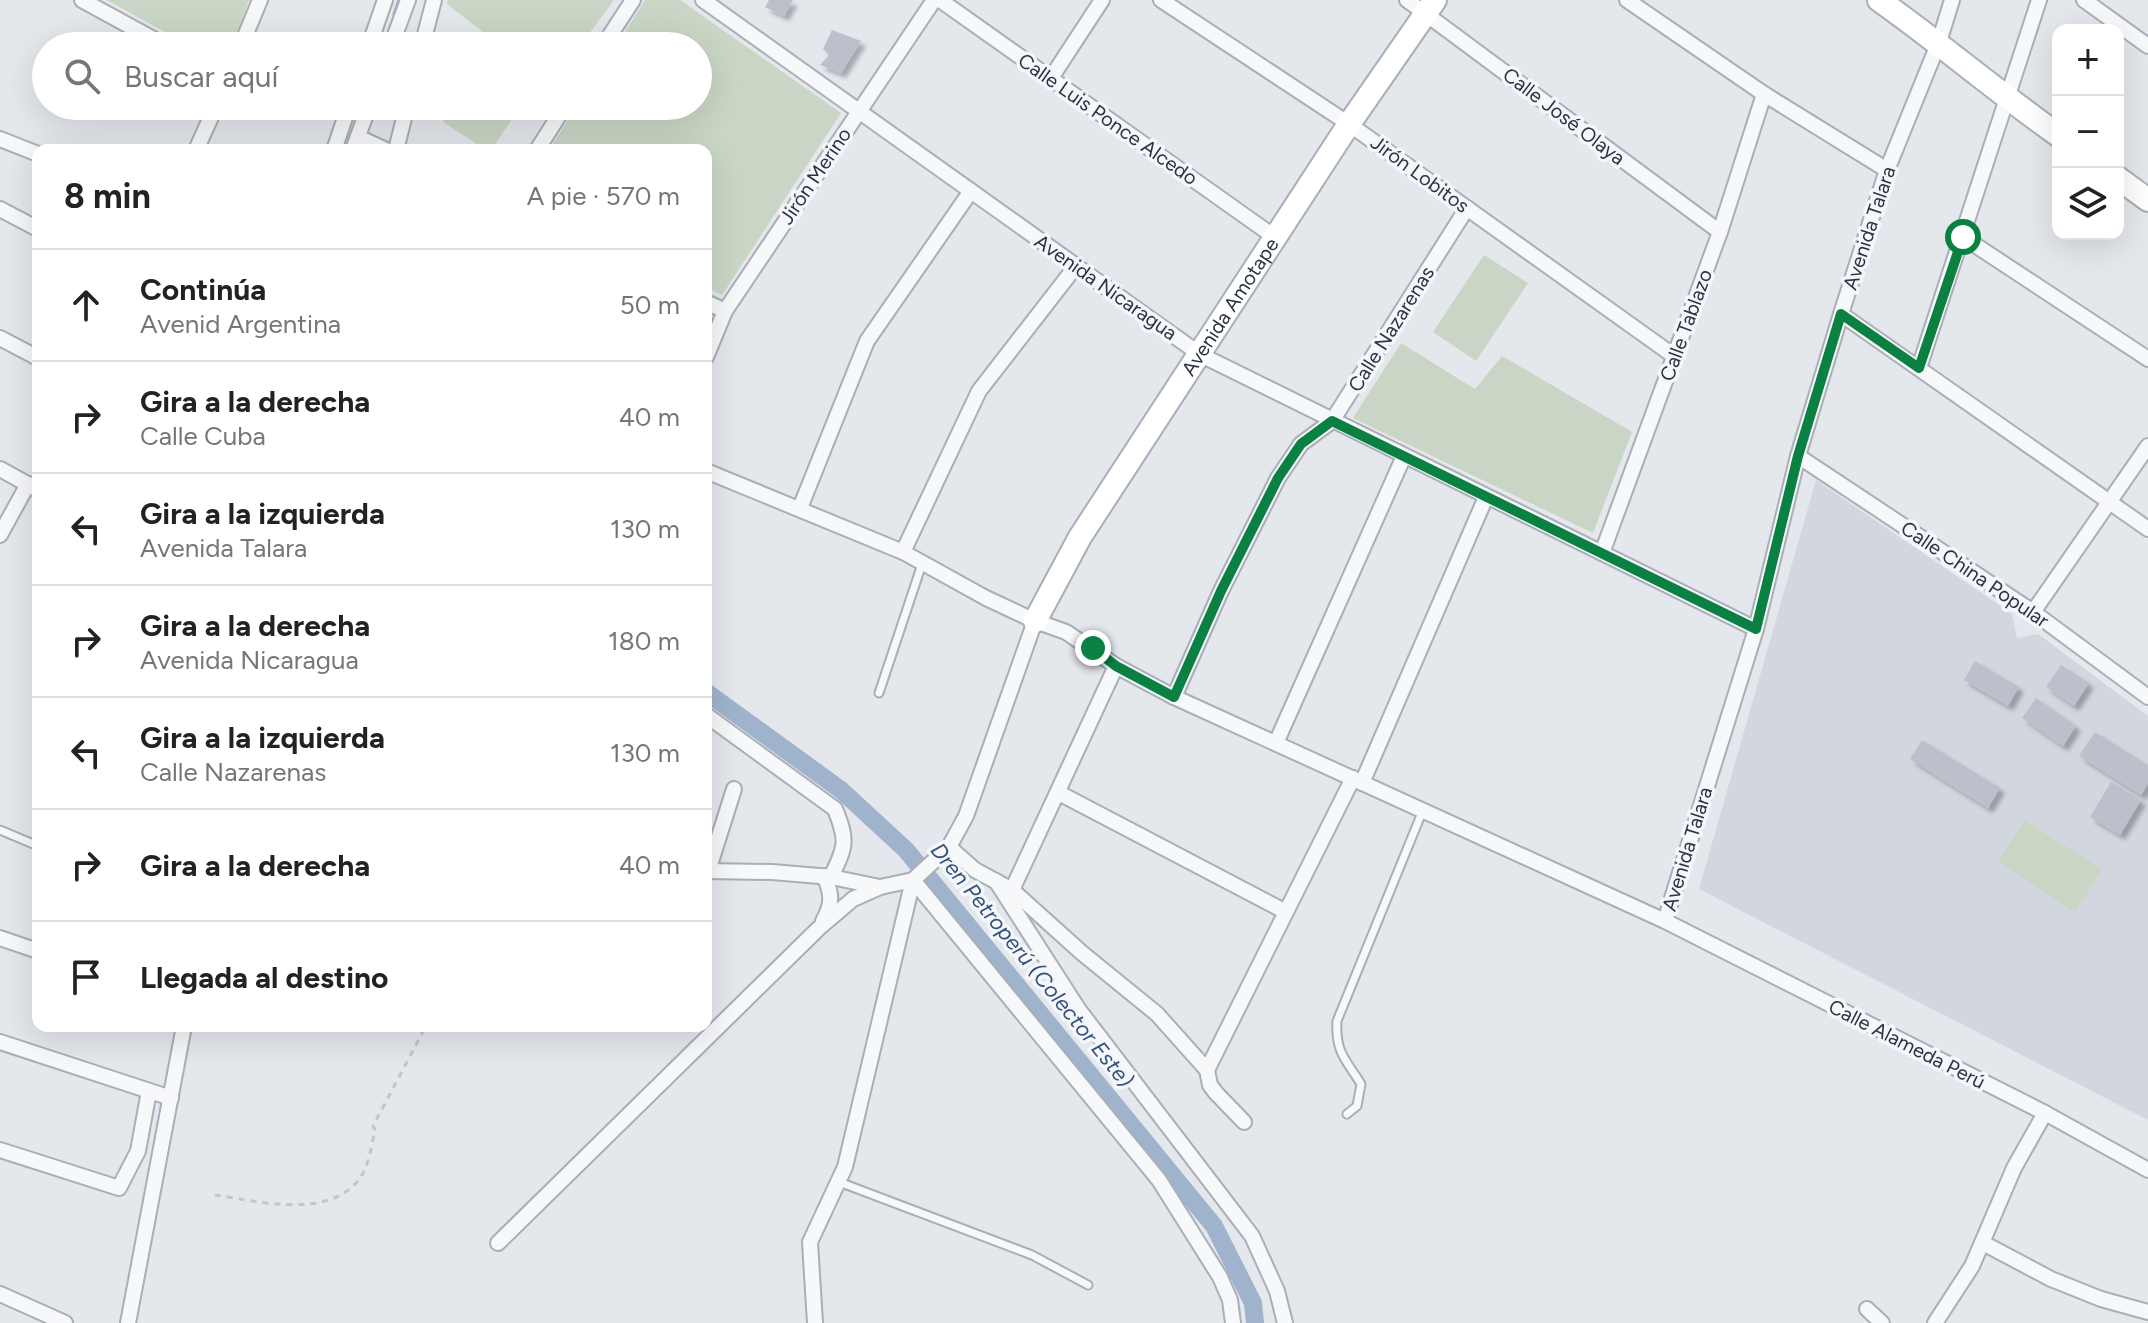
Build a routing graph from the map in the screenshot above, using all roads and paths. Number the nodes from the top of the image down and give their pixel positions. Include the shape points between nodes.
1 (260, 0) edge
2 (385, 0) edge
3 (408, 0) edge
4 (434, 0) edge
5 (633, 0) edge
6 (703, 0) edge
7 (937, 0) edge
8 (1102, 0) edge
9 (1161, 0) edge
10 (1627, 0) edge
11 (1879, 0) edge
12 (1952, 0) edge
13 (2039, 0) edge
14 (2084, 0) edge
15 (90, 2) edge
16 (1423, 4) edge
17 (142, 32) edge
18 (247, 32) edge
19 (374, 32) edge
20 (396, 32) edge
21 (426, 32) edge
22 (612, 32) edge
23 (1939, 42) junction
24 (2148, 46) edge
25 (1051, 78) junction
26 (1764, 94) junction
27 (2008, 99) junction
28 (858, 111) junction
29 (210, 120) edge
30 (344, 120) edge
31 (364, 120) edge
32 (404, 120) edge
33 (556, 120) edge
34 (1349, 124) junction
35 (2052, 131) edge
36 (0, 139) edge
37 (356, 143) edge
38 (199, 144) edge
39 (336, 144) edge
40 (398, 144) edge
41 (541, 144) edge
42 (32, 152) edge
43 (1887, 170) junction
44 (2124, 182) edge
45 (971, 191) junction
46 (2148, 200) edge
47 (1467, 208) junction
48 (0, 209) edge
49 (32, 226) edge
50 (1720, 232) junction
51 (1963, 237) junction
52 (1276, 238) junction
53 (1076, 266) junction
54 (712, 305) edge
55 (725, 311) junction
56 (1841, 314) junction
57 (0, 338) edge
58 (712, 342) edge
59 (32, 355) edge
60 (1201, 355) junction
61 (1674, 356) junction
62 (2148, 359) edge
63 (1919, 368) junction
64 (1332, 421) junction
65 (2148, 446) edge
66 (1404, 456) junction
67 (1798, 456) junction
68 (0, 469) edge
69 (712, 473) edge
70 (32, 486) edge
71 (32, 488) edge
72 (1486, 497) junction
73 (2109, 500) junction
74 (800, 508) junction
75 (2148, 529) edge
76 (0, 535) edge
77 (903, 552) junction
78 (1602, 553) junction
79 (922, 564) junction
80 (2033, 612) junction
81 (1035, 621) junction
82 (1756, 629) junction
83 (1116, 666) junction
84 (879, 693) dead end
85 (1174, 697) junction
86 (2148, 697) edge
87 (712, 719) edge
88 (1276, 743) junction
89 (1358, 781) junction
90 (734, 789) dead end
91 (1059, 793) junction
92 (1423, 810) junction
93 (0, 830) edge
94 (32, 843) edge
95 (949, 847) junction
96 (712, 856) edge
97 (712, 871) edge
98 (827, 877) junction
99 (913, 880) junction
100 (996, 881) junction
101 (880, 887) junction
102 (1012, 890) junction
103 (1286, 912) junction
104 (1665, 921) junction
105 (819, 928) junction
106 (0, 938) edge
107 (32, 949) edge
108 (183, 1032) edge
109 (423, 1032) edge
110 (0, 1042) edge
111 (1207, 1070) junction
112 (149, 1091) junction
113 (171, 1098) junction
114 (2045, 1113) junction
115 (1347, 1114) dead end
116 (1244, 1122) dead end
117 (0, 1150) edge
118 (2148, 1170) edge
119 (838, 1182) junction
120 (215, 1195) dead end
121 (498, 1243) dead end
122 (1983, 1243) junction
123 (1088, 1285) dead end
124 (0, 1294) edge
125 (1867, 1309) dead end
126 (2148, 1312) edge
127 (65, 1323) edge
128 (128, 1323) edge
129 (815, 1323) edge
130 (1233, 1323) edge
131 (1285, 1323) edge
132 (1882, 1323) edge
133 (1935, 1323) edge

1 - 18 street
2 - 19 street
3 - 20 street
4 - 21 street
5 - 22 street
6 - 28 street, Avenida Nicaragua
7 - 25 street, Calle Luis Ponce Alcedo
7 - 28 street, Jirón Merino
8 - 25 street
9 - 34 street, Jirón Lobitos
10 - 26 street
11 - 23 street
12 - 23 street, Avenida Talara
13 - 27 street
14 - 24 street
15 - 17 street
16 - 34 street, Avenida Amotape
16 - 50 street, Calle José Olaya
23 - 27 street
23 - 43 street, Avenida Talara
25 - 52 street, Calle Luis Ponce Alcedo
26 - 43 street
26 - 50 street, Calle Tablazo
27 - 35 street
27 - 51 street
28 - 45 street, Avenida Nicaragua
28 - 55 street, Jirón Merino
29 - 38 street
30 - 39 street
31 - 37 street
32 - 40 street
33 - 41 street
34 - 47 street, Jirón Lobitos
34 - 52 street, Avenida Amotape
36 - 42 street
43 - 56 street, Avenida Talara
44 - 46 street
45 - 53 street, Avenida Nicaragua
45 - 74 street via 867,341
47 - 61 street, Jirón Lobitos
47 - 64 street, Calle Nazarenas
48 - 49 street
50 - 61 street, Calle Tablazo
51 - 62 street
51 - 63 street
52 - 60 street, Avenida Amotape
53 - 60 street, Avenida Nicaragua
53 - 77 street via 979,391
54 - 55 street
55 - 58 street, Jirón Merino
56 - 63 street
56 - 67 street, Avenida Talara
57 - 59 street
60 - 64 street, Avenida Nicaragua
60 - 81 street, Avenida Amotape via 1080,537
61 - 78 street, Calle Tablazo
63 - 73 street
64 - 66 street, Avenida Nicaragua
64 - 85 street, Calle Nazarenas via 1301,444 1278,478
65 - 73 street
66 - 72 street, Avenida Nicaragua
66 - 88 street
67 - 80 street, Calle China Popular
67 - 82 street, Avenida Talara
68 - 70 street
69 - 74 street, Calle Alameda Perú
71 - 76 street
72 - 78 street, Avenida Nicaragua
72 - 89 street
73 - 75 street
73 - 80 street
74 - 77 street, Calle Alameda Perú
77 - 79 street, Calle Alameda Perú
78 - 82 street, Avenida Nicaragua
79 - 81 street, Calle Alameda Perú
79 - 84 lane
80 - 86 street, Calle China Popular
81 - 83 street, Calle Alameda Perú via 1066,632
81 - 95 street via 966,816
82 - 104 street, Avenida Talara
83 - 85 street, Calle Alameda Perú
83 - 91 street
85 - 88 street, Calle Alameda Perú
87 - 98 street via 835,809 845,833 842,854
88 - 89 street, Calle Alameda Perú
89 - 92 street, Calle Alameda Perú
89 - 103 street
90 - 96 street
91 - 102 street
91 - 103 street
92 - 104 street, Calle Alameda Perú
92 - 115 lane via 1337,1021 1341,1056 1361,1084 1357,1106
93 - 94 lane
95 - 99 street
95 - 100 street
97 - 98 street
98 - 101 street
98 - 105 street via 830,909
99 - 101 street
99 - 119 street
99 - 130 street via 1159,1180 1220,1277
100 - 102 street
100 - 131 street via 1079,1010 1252,1236
101 - 105 street via 853,899
102 - 111 street via 1157,1014
103 - 111 street
104 - 114 street, Calle Alameda Perú
105 - 121 street
106 - 107 street
108 - 113 street
109 - 120 path via 373,1126 366,1168 350,1188 309,1205
110 - 112 street
111 - 116 street via 1210,1085
112 - 113 street
112 - 117 street via 138,1151 119,1188
113 - 128 street
114 - 118 street, Calle Alameda Perú
114 - 122 street via 2014,1168
119 - 123 lane via 1032,1255
119 - 129 street via 810,1242
122 - 126 street via 2051,1279
122 - 133 street
124 - 127 street
125 - 132 street

